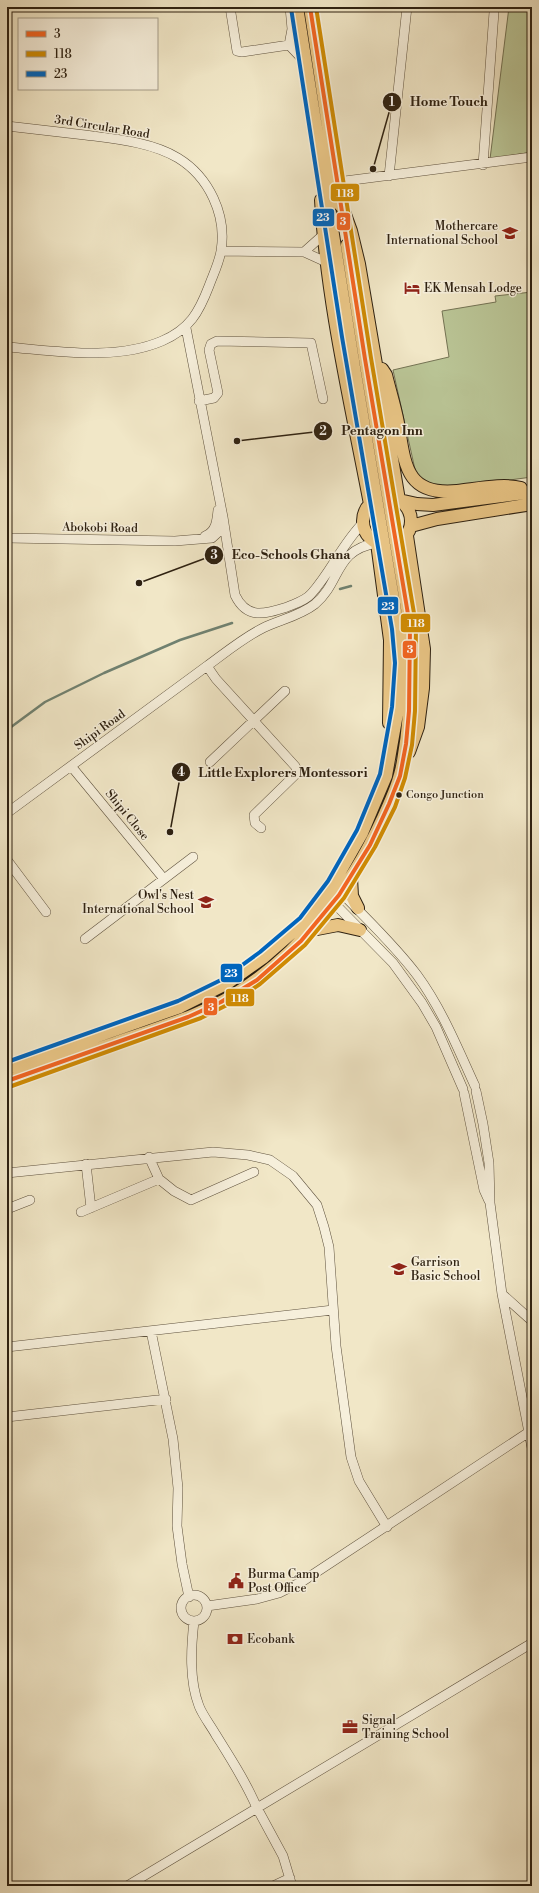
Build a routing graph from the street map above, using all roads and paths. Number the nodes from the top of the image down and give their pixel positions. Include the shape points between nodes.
1 (230, 7) edge
2 (290, 7) edge
3 (296, 7) edge
4 (310, 7) edge
5 (407, 7) edge
6 (494, 12) dead end
7 (289, 45) junction
8 (305, 62) junction
9 (7, 126) edge
10 (532, 158) edge
11 (322, 165) junction
12 (483, 165) junction
13 (389, 176) junction
14 (336, 182) junction
15 (323, 235) junction
16 (221, 251) junction
17 (304, 252) junction
18 (326, 262) junction
19 (186, 328) junction
20 (7, 347) edge
21 (364, 358) junction
22 (323, 399) dead end
23 (199, 401) junction
24 (532, 492) edge
25 (218, 498) junction
26 (399, 500) junction
27 (370, 504) junction
28 (532, 504) edge
29 (363, 522) junction
30 (224, 527) junction
31 (409, 531) junction
32 (7, 538) edge
33 (192, 539) junction
34 (377, 543) junction
35 (207, 666) junction
36 (285, 691) dead end
37 (252, 720) junction
38 (210, 762) dead end
39 (403, 762) junction
40 (389, 764) junction
41 (71, 766) junction
42 (7, 813) edge
43 (261, 828) dead end
44 (193, 857) dead end
45 (7, 860) edge
46 (351, 878) junction
47 (164, 879) junction
48 (337, 888) junction
49 (329, 899) junction
50 (358, 908) junction
51 (46, 912) dead end
52 (312, 930) junction
53 (360, 930) junction
54 (85, 939) dead end
55 (7, 1068) edge
56 (7, 1081) edge
57 (149, 1157) junction
58 (86, 1164) junction
59 (254, 1172) dead end
60 (7, 1173) edge
61 (159, 1179) junction
62 (30, 1200) dead end
63 (490, 1203) junction
64 (91, 1208) junction
65 (7, 1209) edge
66 (81, 1212) dead end
67 (502, 1294) junction
68 (333, 1310) junction
69 (532, 1321) edge
70 (151, 1331) junction
71 (7, 1347) edge
72 (166, 1399) junction
73 (7, 1417) edge
74 (531, 1431) edge
75 (532, 1448) edge
76 (387, 1527) junction
77 (189, 1597) junction
78 (207, 1606) junction
79 (194, 1621) junction
80 (532, 1643) edge
81 (257, 1808) junction
82 (291, 1882) edge
83 (127, 1886) edge
84 (273, 1886) edge

1 - 7 street via 237,51
2 - 7 street via 292,29
3 - 8 main road
4 - 14 main road
5 - 13 street
6 - 12 street
7 - 8 street
8 - 11 main road
9 - 16 street, 3rd Circular Road via 128,141 162,150 178,159 195,171 215,201 221,220
10 - 12 street
11 - 15 main road via 320,183
11 - 21 main road
12 - 13 street
13 - 14 street
14 - 21 main road
15 - 17 street
15 - 18 main road
16 - 17 street
16 - 19 street, 3rd Circular Road via 203,301
17 - 18 street
18 - 27 main road
19 - 20 street via 163,341 140,348 108,352
19 - 23 street, Abokobi Road
21 - 24 main road via 386,375 402,454 405,464 418,484 440,493 505,487 517,487
21 - 26 main road
21 - 39 main road, bridge via 410,626 410,707
21 - 40 main road, bridge via 401,663
22 - 23 street via 311,343 217,341 211,344 209,350 218,393 214,398
23 - 25 street, Abokobi Road
24 - 26 main road via 433,505
25 - 30 street, Abokobi Road
25 - 33 street, Abokobi Road via 214,530 210,534
26 - 27 main road via 384,497
26 - 31 main road via 409,511
27 - 29 main road
28 - 31 main road via 437,519
29 - 30 street, Abokobi Road via 307,598 264,614 244,608 235,595
29 - 34 main road via 367,535
30 - 33 street, Abokobi Road via 212,538
31 - 34 main road via 393,545
31 - 39 main road via 424,649 423,688 418,726 412,746
32 - 33 street, Abokobi Road via 175,542
34 - 35 street, Shipi Road via 348,555 330,585 314,604 252,634
34 - 40 main road via 390,640 387,748
35 - 37 street
35 - 41 street, Shipi Road
36 - 37 street
37 - 38 street
37 - 43 street via 297,770 295,775 254,815 255,822
39 - 46 main road via 392,798 371,844
40 - 48 main road via 378,796
41 - 42 street, Shipi Road
41 - 47 street, Shipi Close
44 - 47 street
45 - 51 street
46 - 48 main road
46 - 50 main road via 352,896
47 - 54 street
48 - 49 main road
48 - 50 street
49 - 52 main road
49 - 53 street
49 - 55 main road via 264,957 226,984 180,1007
50 - 63 street via 418,977 455,1040 476,1088 489,1163
52 - 53 main road via 338,925
52 - 56 main road via 273,967 232,996 187,1018
53 - 63 street via 393,963 436,1027 463,1091 484,1190
57 - 58 street
57 - 61 street
57 - 68 street via 212,1152 248,1155 270,1160 293,1176 317,1206 324,1227 329,1246
58 - 60 street
58 - 64 street
59 - 61 street via 191,1200
61 - 64 street
62 - 65 street
63 - 67 street
64 - 66 street
67 - 69 street
67 - 74 street
68 - 70 street
68 - 76 street via 344,1417 351,1457 359,1481
70 - 71 street
70 - 72 street
72 - 73 street
72 - 77 street via 178,1488 177,1526
74 - 75 street
74 - 76 street
76 - 78 street via 303,1581 279,1593
77 - 78 street via 200,1597
77 - 79 street via 183,1602 182,1611 186,1618
78 - 79 street via 204,1617
79 - 81 street via 192,1659 194,1688 199,1707 249,1790
80 - 81 street
81 - 82 street via 283,1856
81 - 83 street
82 - 84 street

